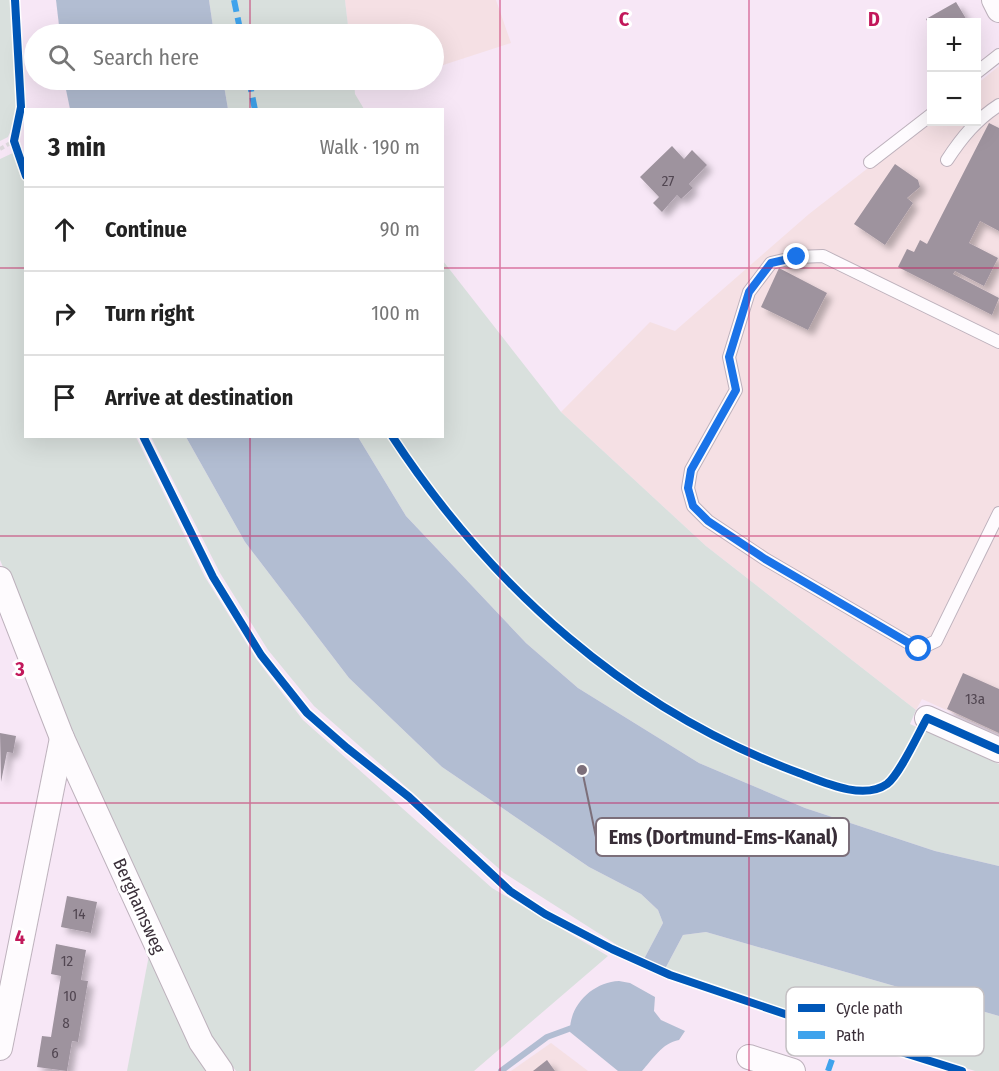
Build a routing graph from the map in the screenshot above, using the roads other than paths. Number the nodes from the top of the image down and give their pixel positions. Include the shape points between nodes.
1 (994, 0) edge
2 (999, 10) edge
3 (999, 55) edge
4 (977, 72) edge
5 (999, 105) edge
6 (927, 118) edge
7 (947, 160) dead end
8 (870, 162) dead end
9 (999, 342) edge
10 (999, 513) edge
11 (0, 579) edge
12 (927, 718) dead end
13 (62, 738) junction
14 (999, 750) edge
15 (5, 997) edge
16 (0, 1048) edge
17 (749, 1057) dead end
18 (221, 1071) edge
19 (793, 1071) edge

1 - 2 street
3 - 4 lane
5 - 7 lane via 963,135
6 - 8 lane
9 - 10 lane via 823,256 771,263 749,292 729,357 736,390 691,470 688,488 693,506 708,521 919,649 936,641
11 - 13 street, Berghamsweg
12 - 14 street
13 - 15 street
13 - 18 street, Berghamsweg via 201,1042
15 - 16 street
17 - 19 street

